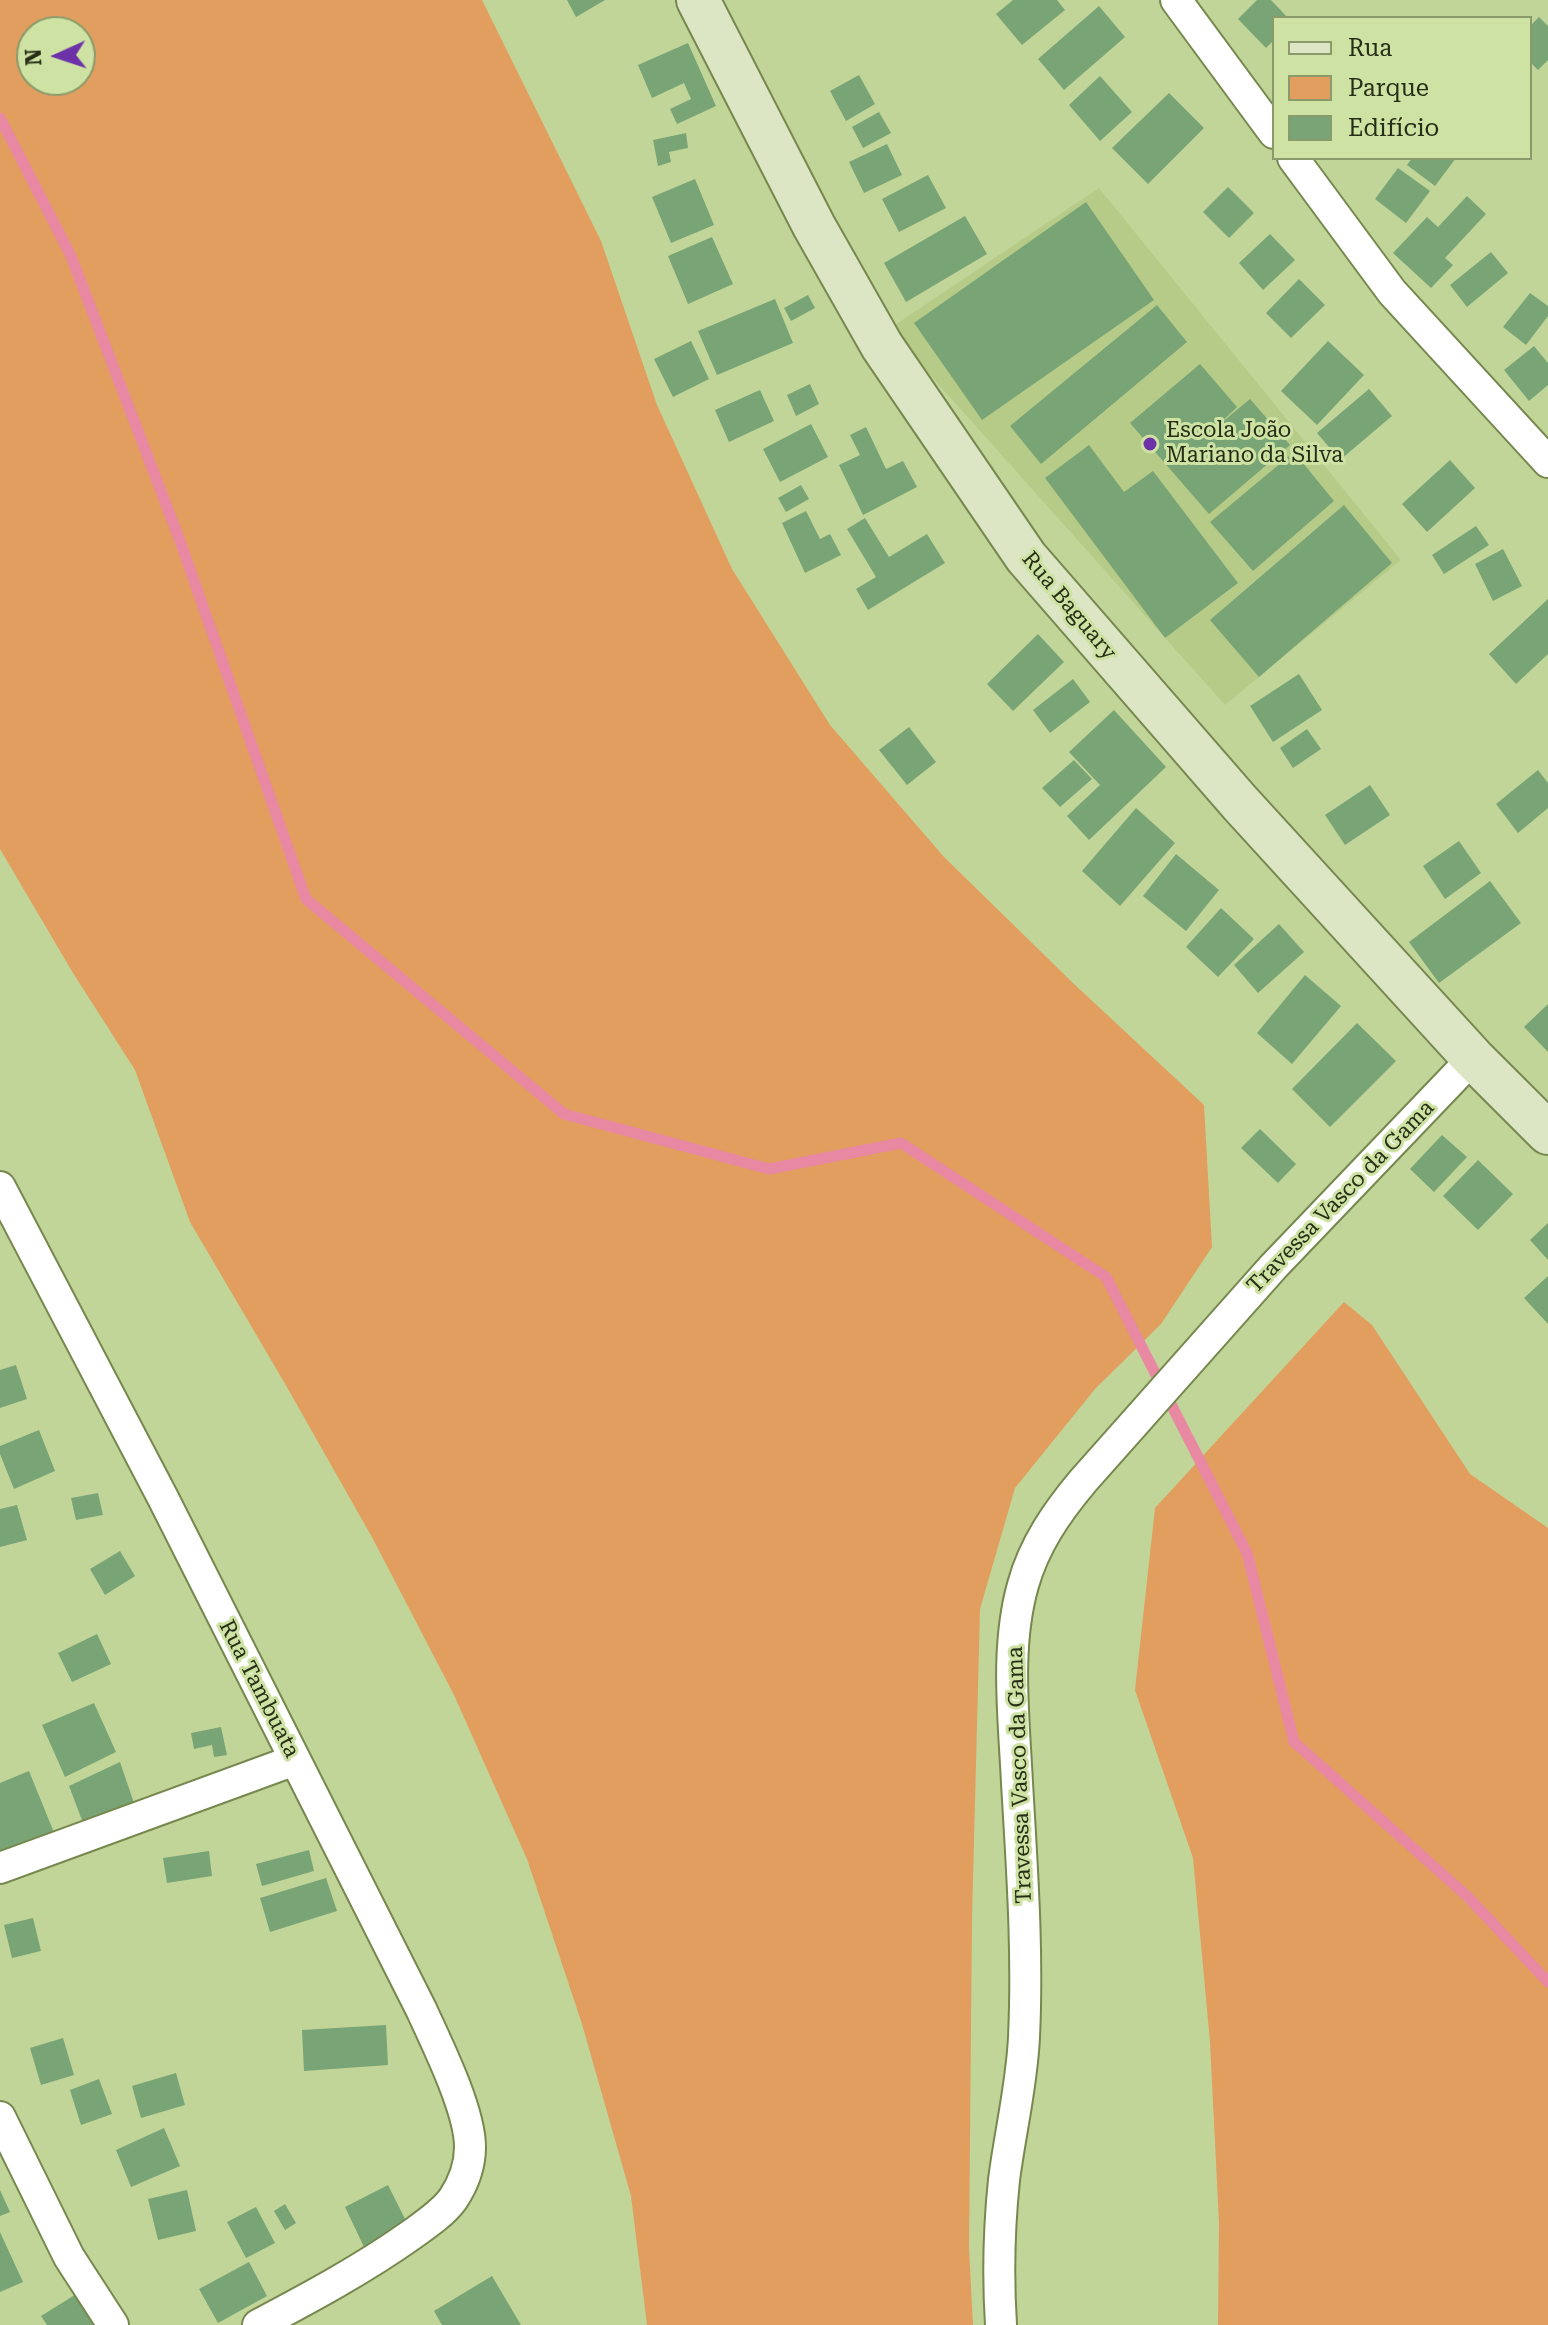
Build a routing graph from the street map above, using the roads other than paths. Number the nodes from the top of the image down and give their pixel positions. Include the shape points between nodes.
1 (698, 0) edge
2 (1176, 0) edge
3 (1272, 130) edge
4 (1294, 160) edge
5 (1548, 462) edge
6 (1473, 1058) junction
7 (1548, 1133) edge
8 (0, 1187) edge
9 (295, 1760) junction
10 (0, 1868) edge
11 (0, 2117) edge
12 (113, 2325) edge
13 (258, 2325) edge
14 (1001, 2325) edge

1 - 6 street, Rua Baguary via 882,346 1026,557 1240,803
2 - 3 street
4 - 5 street via 1392,292
6 - 7 street, Rua Baguary
6 - 14 street, Travessa Vasco da Gama via 1273,1267 1083,1481 1056,1513 1022,1585 1014,1634 1013,1700 1025,1918 1024,2040 1004,2183
8 - 9 street, Rua Tambuata
9 - 10 street
9 - 13 street, Rua Tambuata via 421,2009 455,2089 470,2146 462,2183 451,2202 425,2225 375,2261
11 - 12 street via 69,2257

